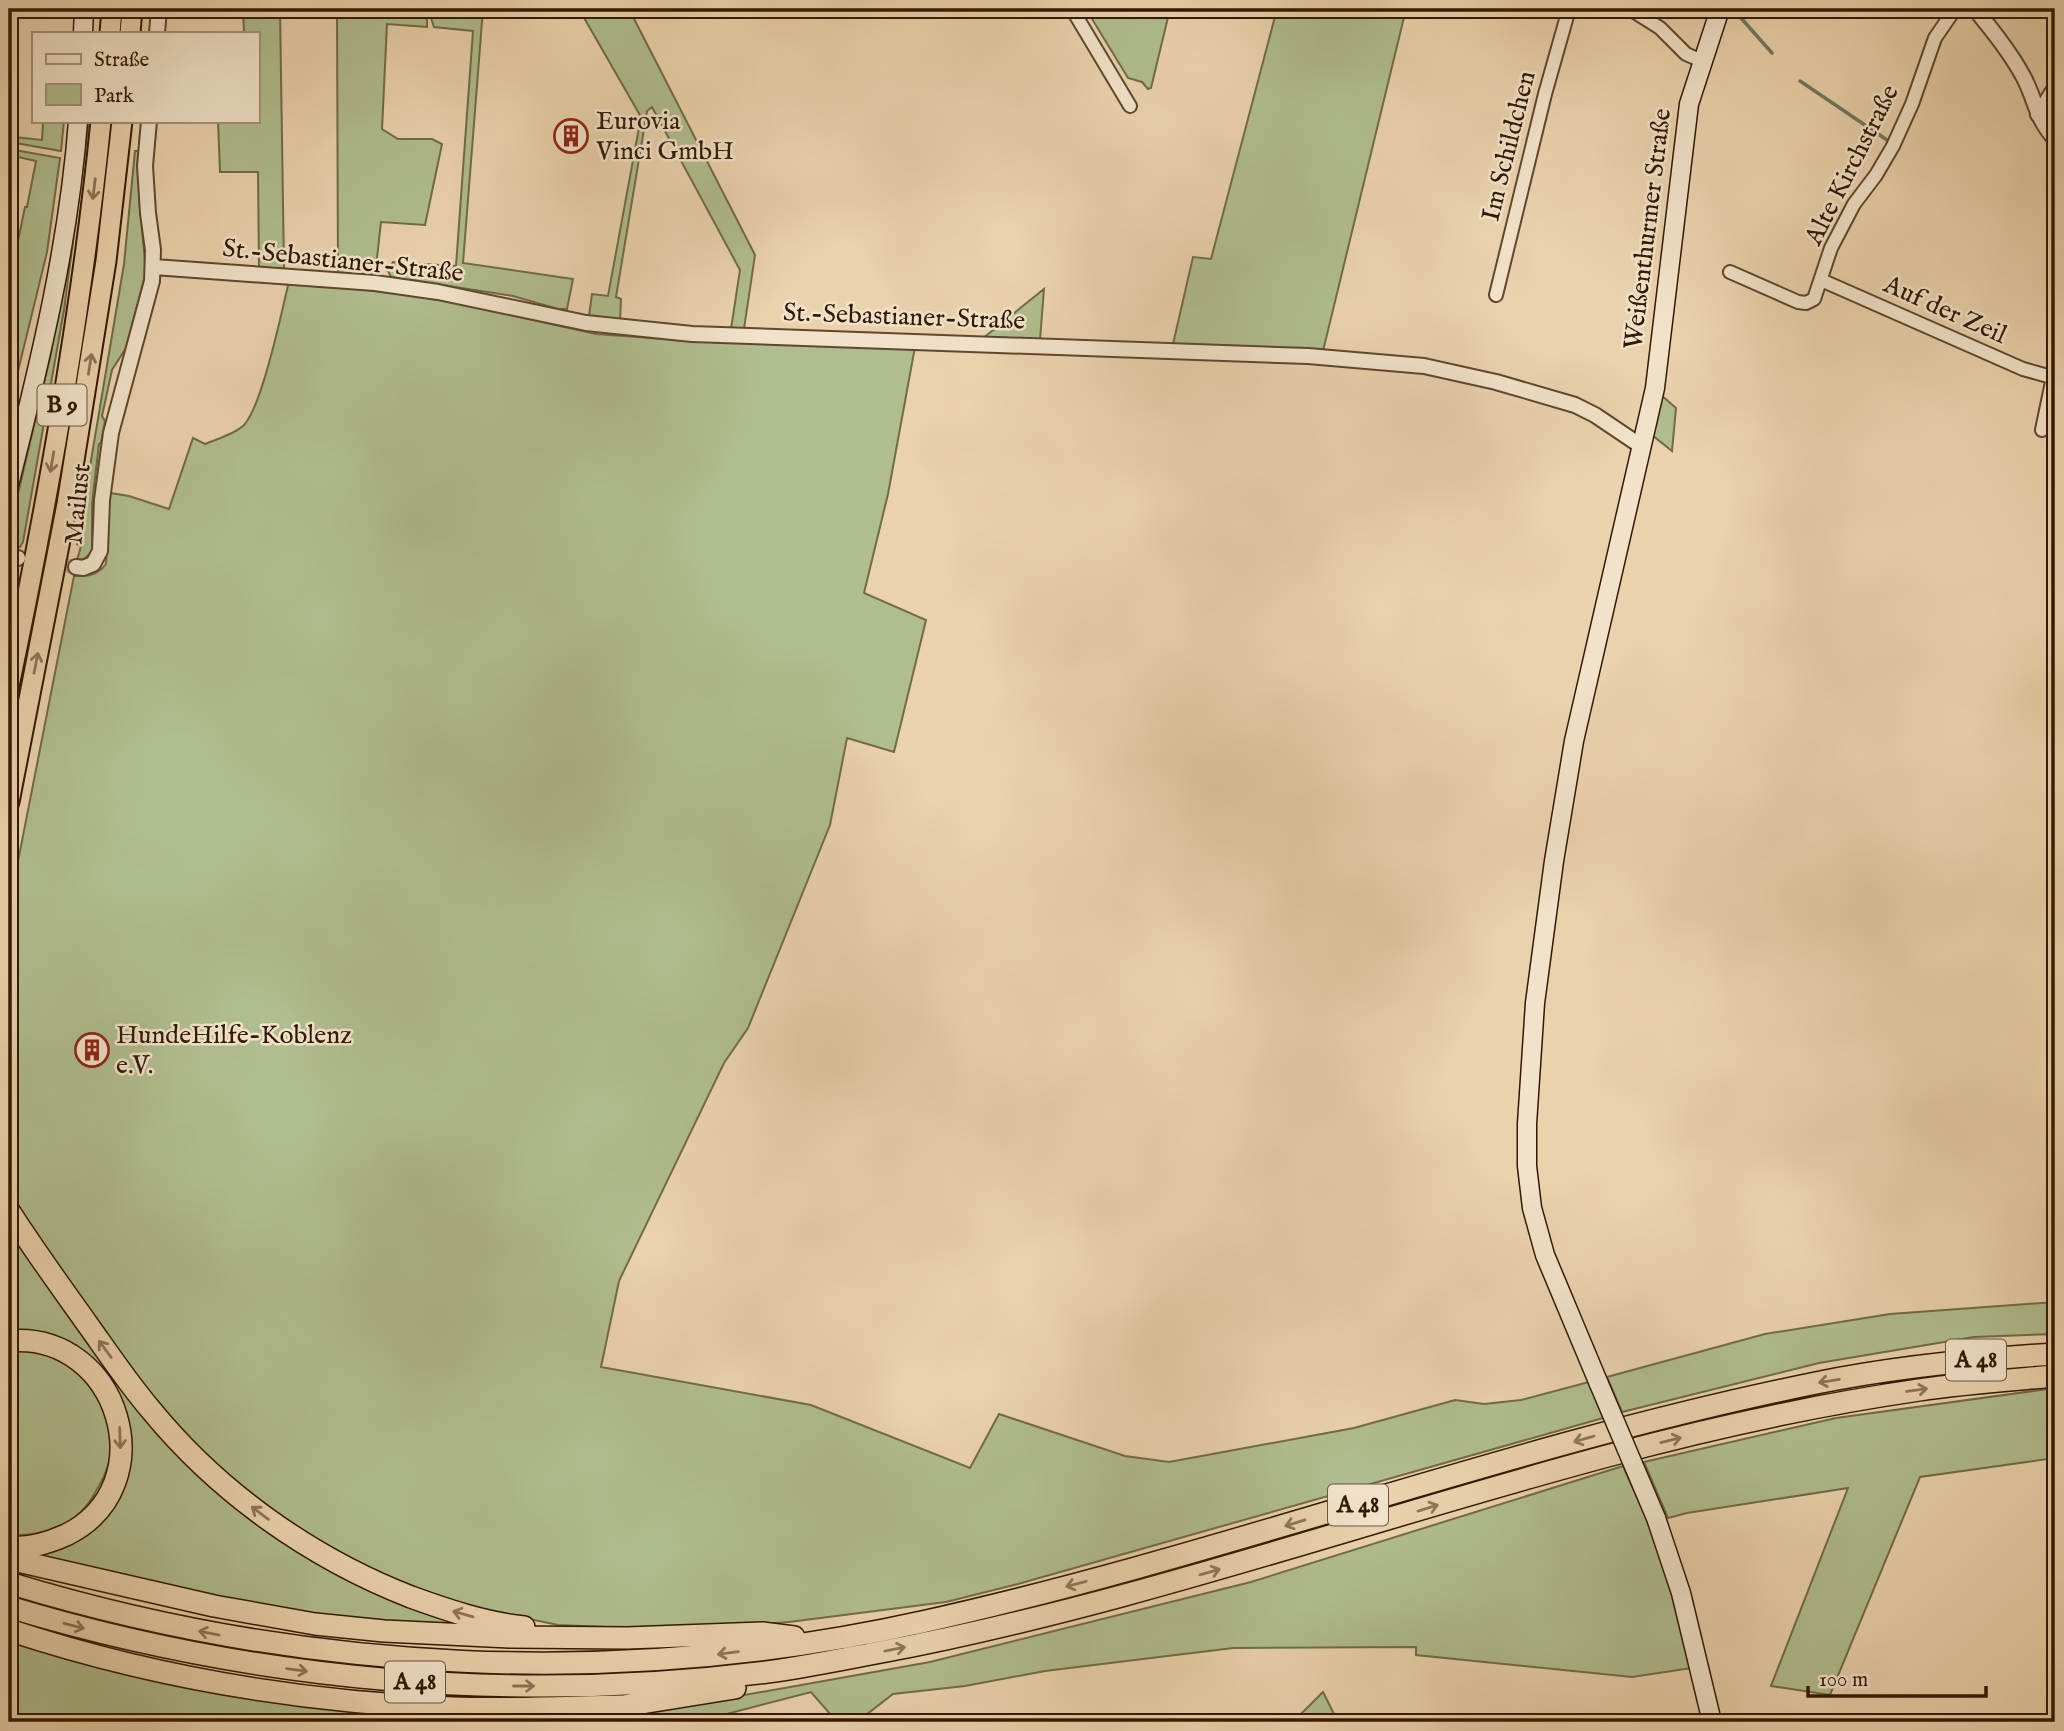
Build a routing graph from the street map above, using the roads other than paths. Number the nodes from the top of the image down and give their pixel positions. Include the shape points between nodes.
1 (84, 9) edge
2 (112, 9) edge
3 (132, 9) edge
4 (159, 9) edge
5 (1072, 9) edge
6 (1569, 9) edge
7 (1630, 9) edge
8 (1720, 9) edge
9 (1955, 9) edge
10 (1975, 9) edge
11 (83, 32) edge
12 (110, 32) edge
13 (130, 32) edge
14 (157, 32) edge
15 (1702, 61) junction
16 (2055, 86) edge
17 (1130, 106) dead end
18 (2037, 114) junction
19 (78, 122) edge
20 (101, 122) edge
21 (122, 122) edge
22 (149, 122) edge
23 (2055, 139) edge
24 (154, 267) junction
25 (1730, 272) dead end
26 (1821, 279) junction
27 (1496, 295) dead end
28 (2054, 377) edge
29 (2042, 430) dead end
30 (1640, 452) junction
31 (9, 485) edge
32 (76, 567) dead end
33 (9, 687) edge
34 (9, 802) edge
35 (9, 1211) edge
36 (9, 1340) edge
37 (2055, 1354) edge
38 (2055, 1376) edge
39 (9, 1547) edge
40 (9, 1559) edge
41 (9, 1583) edge
42 (9, 1607) edge
43 (9, 1630) edge
44 (627, 1638) junction
45 (820, 1641) junction
46 (828, 1662) junction
47 (623, 1706) junction
48 (559, 1722) edge
49 (1712, 1722) edge

1 - 11 main road
2 - 12 highway
3 - 13 highway
4 - 14 street
5 - 17 street
6 - 27 street, Im Schildchen
7 - 15 street via 1660,28 1686,54
8 - 15 main road, Weißenthurmer Straße
9 - 26 street, Alte Kirchstraße via 1935,38 1903,127 1854,204
10 - 18 street via 2022,74
15 - 30 main road, Weißenthurmer Straße via 1686,122 1658,369
16 - 18 street
18 - 23 street
19 - 31 main road via 51,304
20 -> 33 highway, B 9 via 85,266
34 -> 21 highway, B 9 via 76,452
22 - 24 street via 146,190
24 - 30 street, St.-Sebastianer-Straße via 375,283 586,323 679,333 1308,356 1424,366 1575,405 1595,415
24 - 32 street, Mailust via 111,433 100,551 93,564
25 - 26 street, Alte Kirchstraße via 1806,303 1815,299
26 - 28 street, Auf der Zeil via 2023,369
28 - 29 street, Auf der Zeil
30 - 49 main road, Weißenthurmer Straße, bridge via 1563,800 1535,1003 1528,1185 1536,1229 1656,1518 1681,1593
44 -> 35 highway via 510,1625 465,1615 356,1573 269,1520 217,1479 152,1412
36 -> 39 highway via 49,1345 93,1372 113,1403 121,1444 113,1485 89,1519 55,1540
37 -> 45 highway, A 48 via 1984,1359 1832,1381 1675,1415 1046,1592
46 -> 38 highway, A 48 via 990,1630 1144,1591 1561,1469 1731,1426 1919,1390
40 - 44 highway via 315,1624 452,1636
45 -> 41 highway, A 48 via 608,1662 397,1658 224,1636 109,1612
42 -> 46 highway, A 48 via 160,1647 382,1680 509,1686 637,1684
43 - 47 highway via 158,1670 311,1696 454,1708
44 - 45 highway via 762,1633
46 - 47 highway via 772,1682
47 - 48 highway

